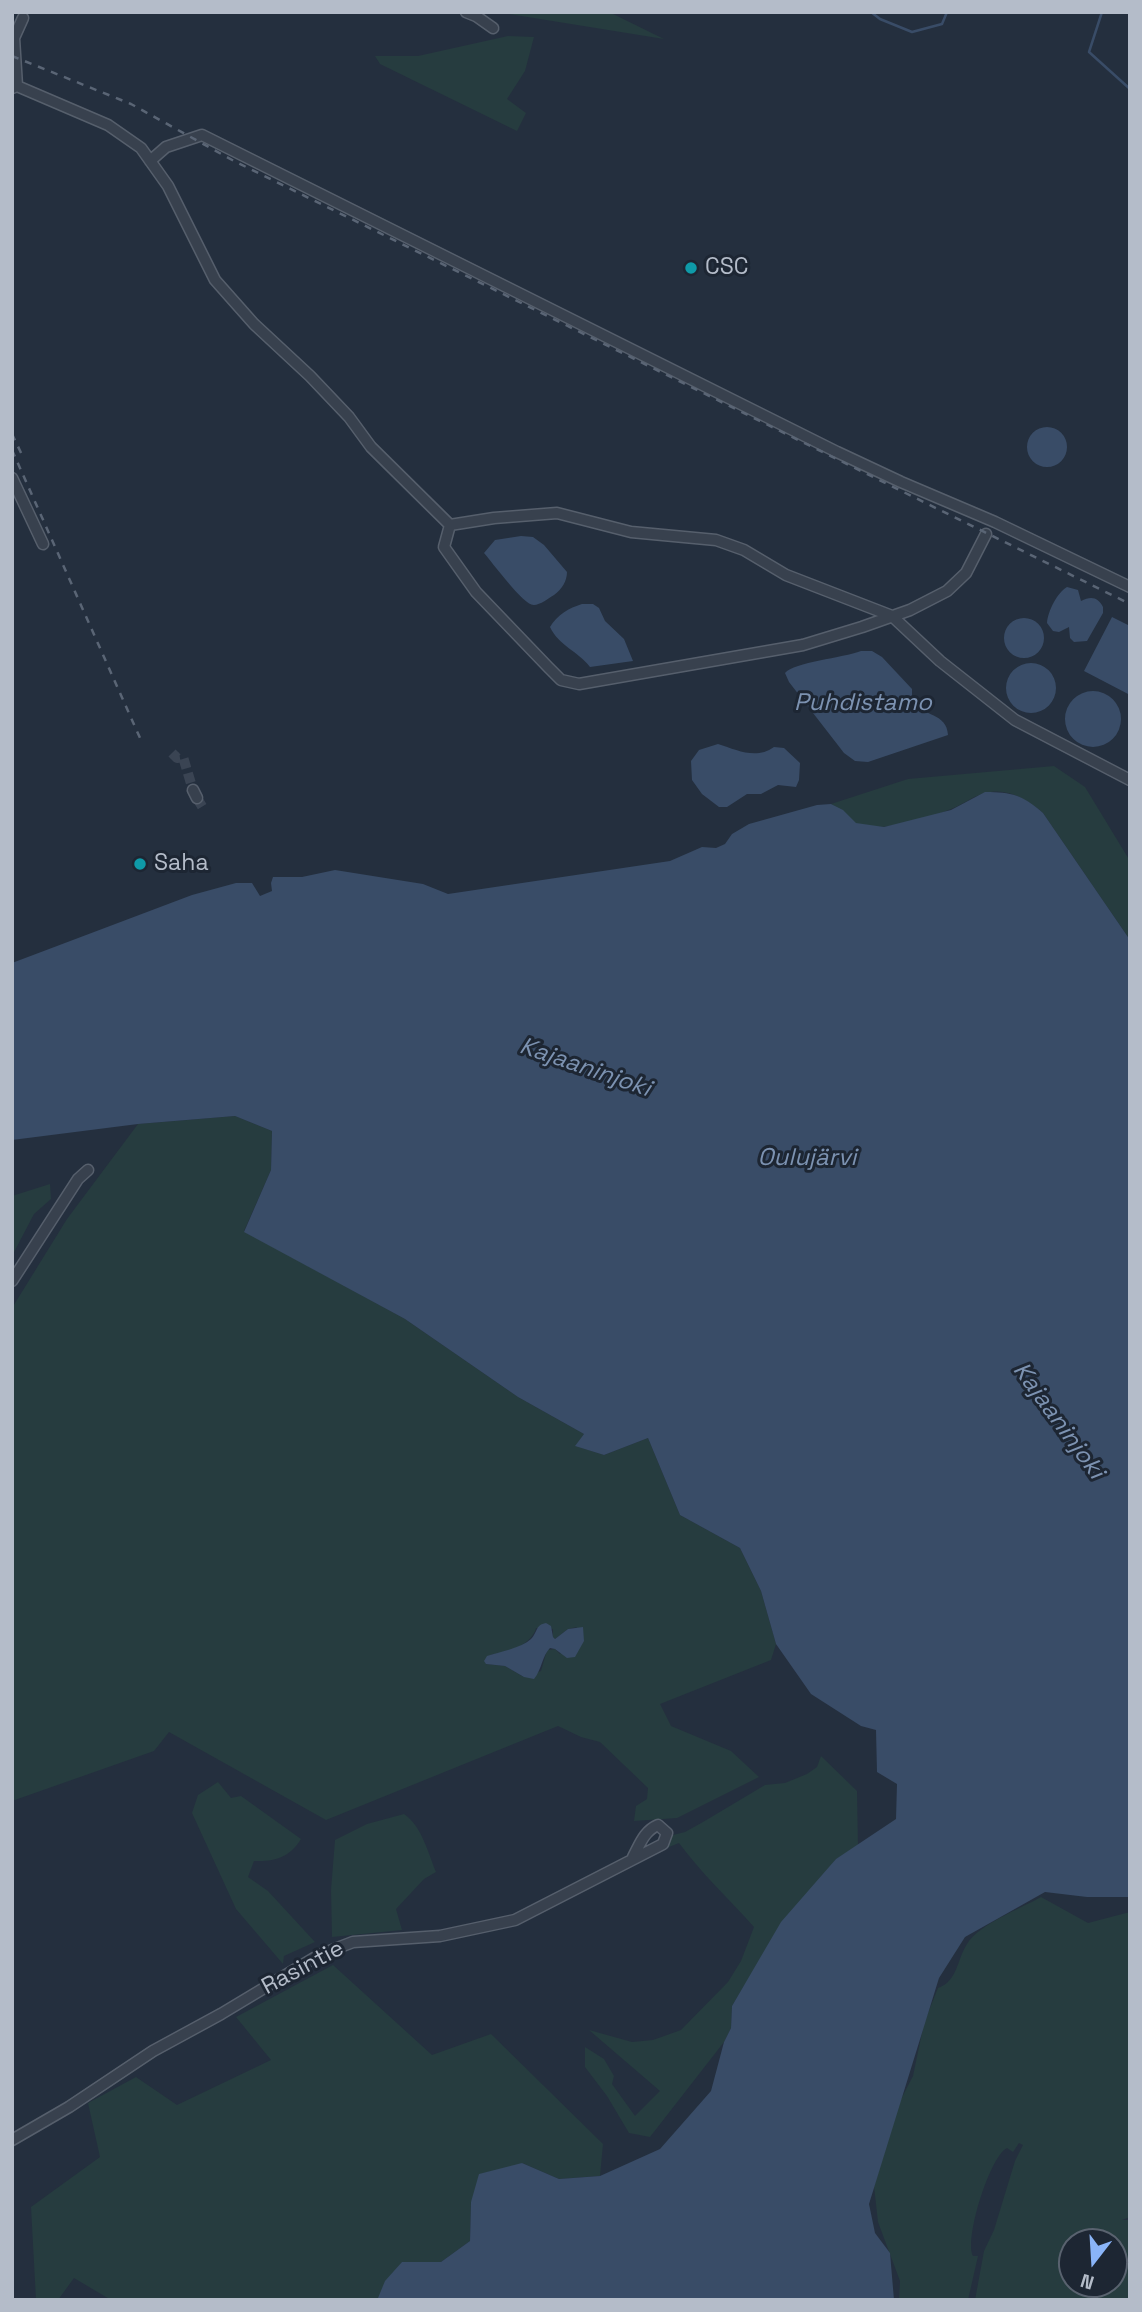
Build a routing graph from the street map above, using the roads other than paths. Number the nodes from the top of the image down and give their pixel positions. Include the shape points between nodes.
1 (466, 12) edge
2 (23, 18) dead end
3 (493, 28) dead end
4 (15, 87) edge
5 (150, 161) junction
6 (12, 478) edge
7 (450, 525) junction
8 (986, 534) dead end
9 (43, 544) dead end
10 (1130, 587) edge
11 (892, 616) junction
12 (1130, 780) edge
13 (88, 1170) dead end
14 (12, 1281) edge
15 (633, 1857) junction
16 (12, 2140) edge

1 - 3 street
2 - 4 street via 14,37
4 - 5 street via 108,125 141,148
5 - 7 street via 168,186 215,280
5 - 10 street via 166,147 202,135 837,452
6 - 9 street
7 - 11 street via 557,513 631,532 716,540 744,550 786,575
7 - 11 street via 444,547 476,592 561,680 571,683 803,645
8 - 11 street via 965,573 947,591
11 - 12 street via 1016,720
13 - 14 street
15 - 15 street, Rasintie via 663,1844 667,1833 658,1825 646,1833
15 - 16 street, Rasintie via 515,1920 440,1936 352,1942 319,1955

